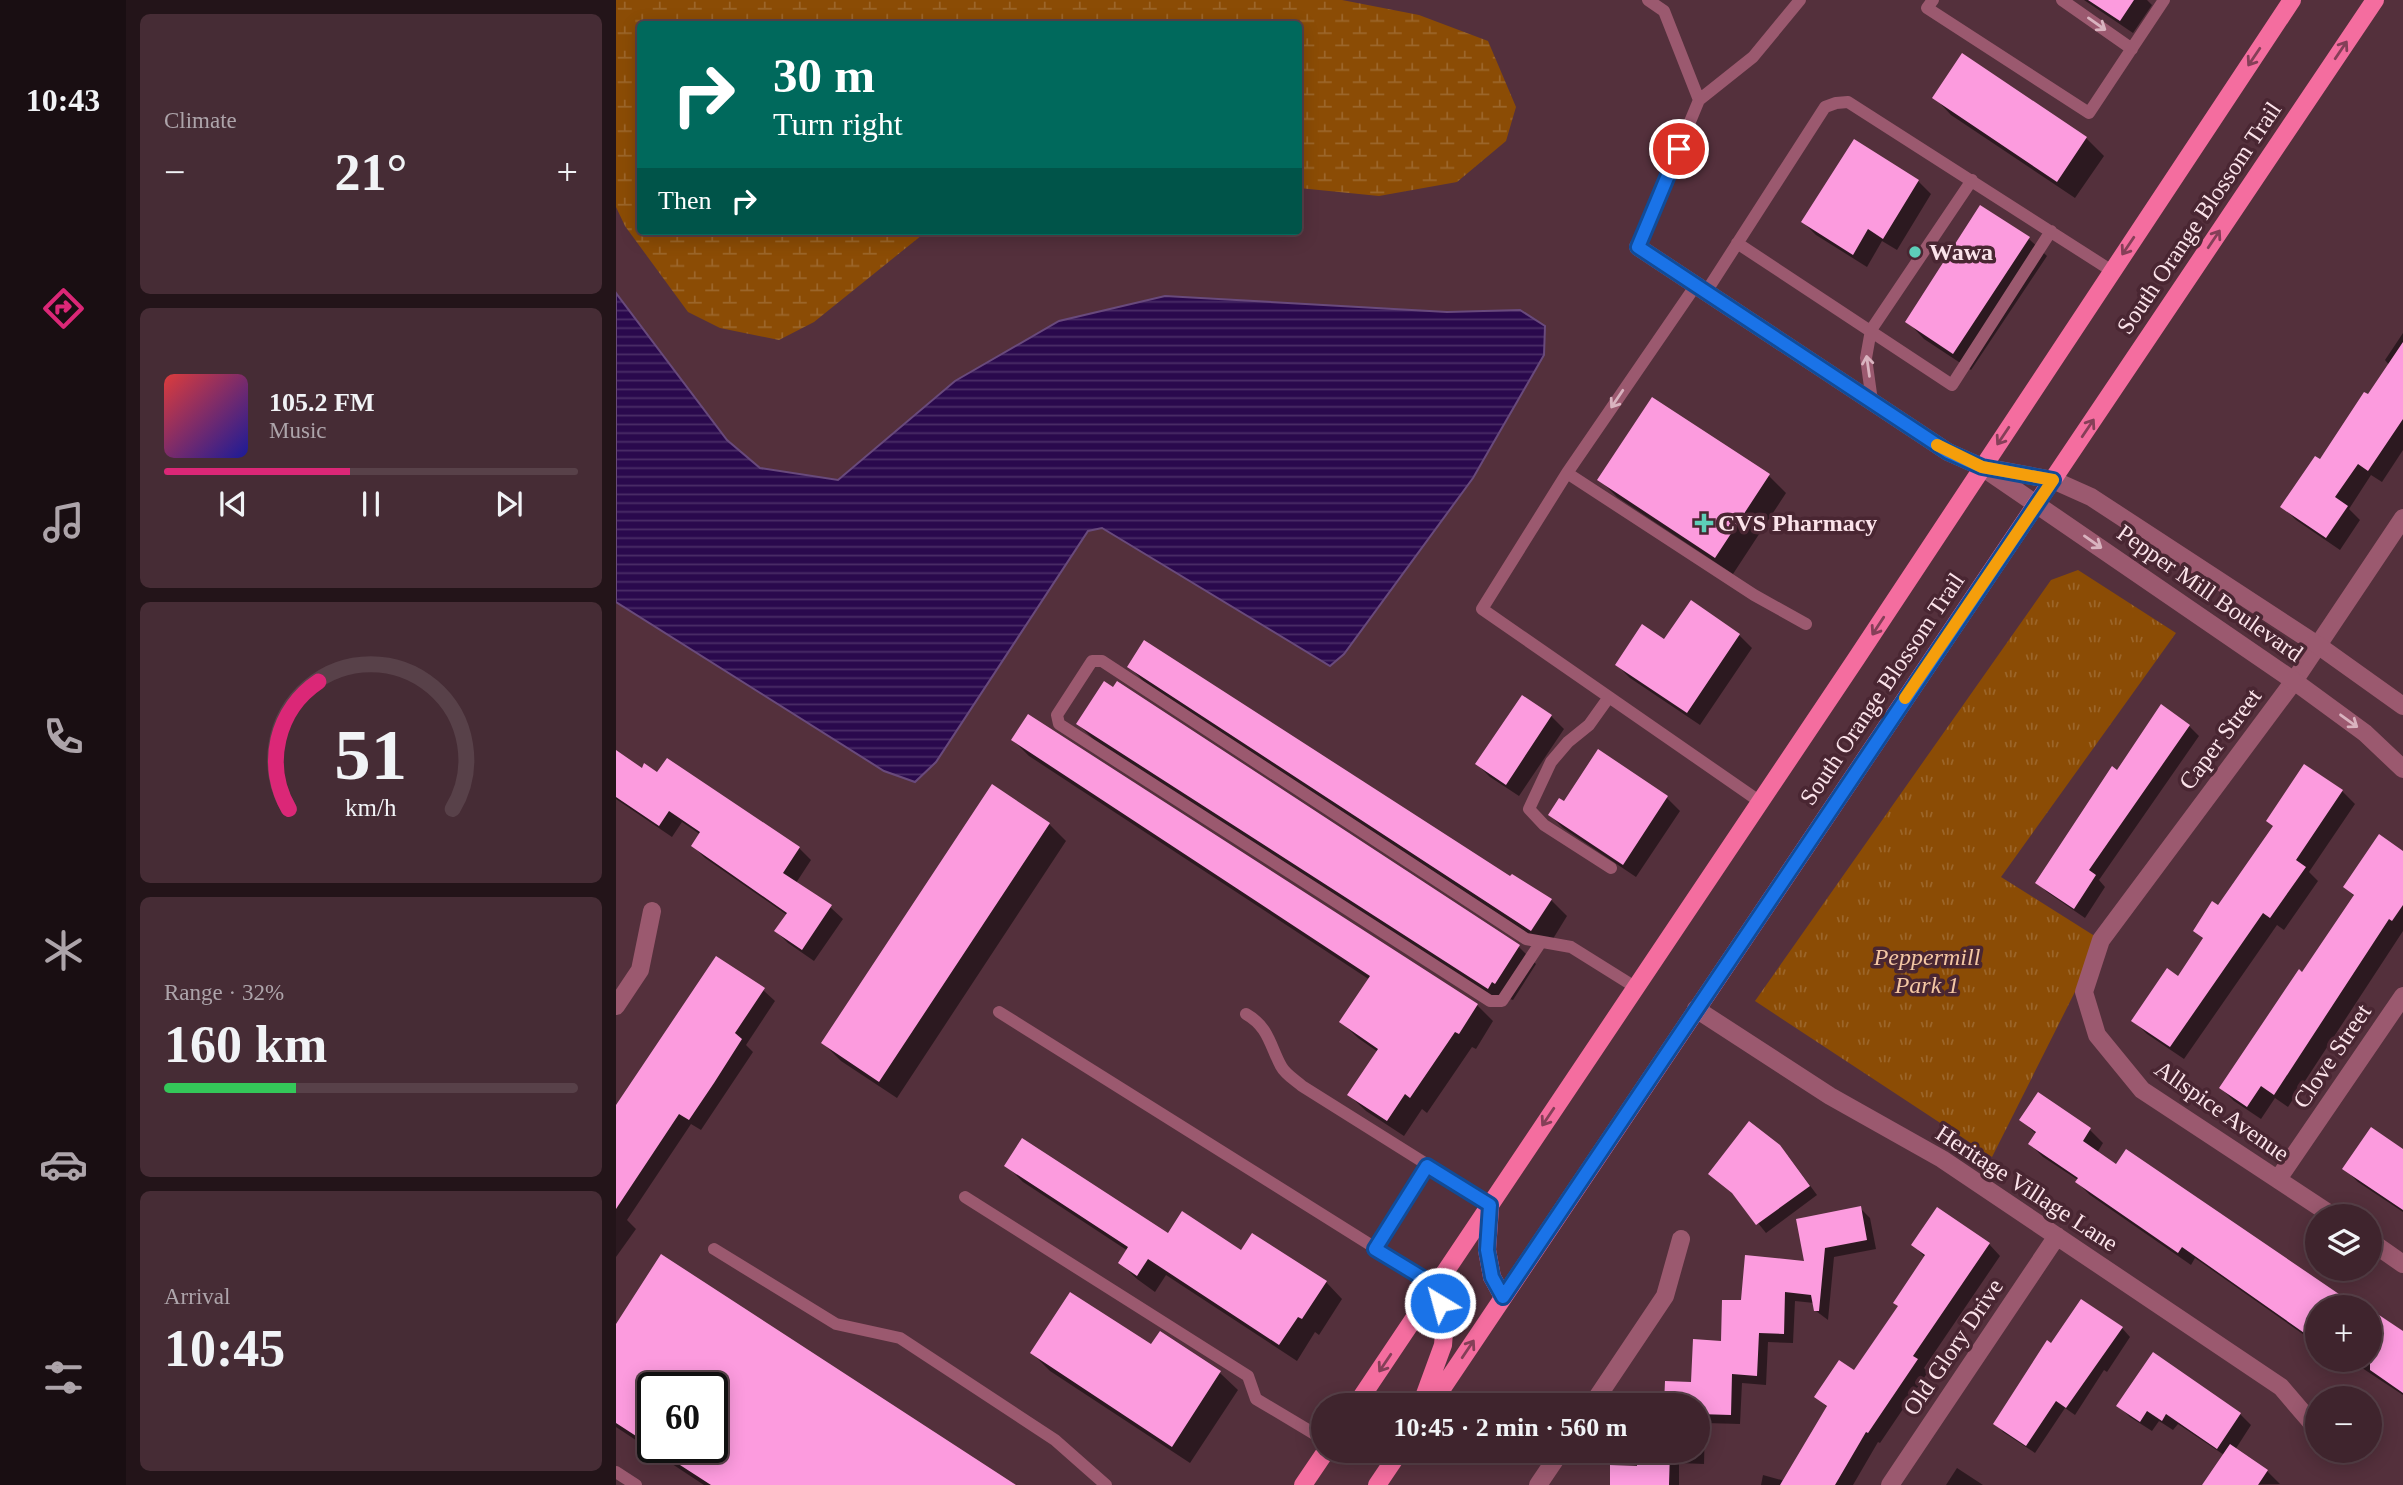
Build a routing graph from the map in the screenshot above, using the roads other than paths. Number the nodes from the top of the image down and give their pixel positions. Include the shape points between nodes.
1 (1648, 0) edge
2 (1800, 0) edge
3 (1933, 0) edge
4 (2062, 0) edge
5 (2164, 0) edge
6 (2292, 0) edge
7 (2375, 0) edge
8 (2132, 49) junction
9 (1699, 100) junction
10 (1972, 180) junction
11 (2051, 231) junction
12 (1737, 243) junction
13 (1638, 247) joint
14 (2112, 271) junction
15 (1701, 288) junction
16 (1871, 330) junction
17 (1872, 401) junction
18 (1982, 467) junction
19 (1567, 473) junction
20 (2053, 480) junction
21 (2036, 505) junction
22 (2403, 519) edge
23 (1806, 624) dead end
24 (2319, 646) junction
25 (2294, 681) junction
26 (1609, 697) junction
27 (2403, 706) edge
28 (2403, 769) edge
29 (1759, 801) junction
30 (1611, 868) dead end
31 (652, 911) dead end
32 (1541, 942) junction
33 (1635, 988) junction
34 (2084, 992) joint
35 (2403, 996) edge
36 (616, 1006) edge
37 (1696, 1009) junction
38 (999, 1012) dead end
39 (1246, 1014) dead end
40 (1427, 1166) junction
41 (2278, 1179) junction
42 (965, 1197) dead end
43 (2315, 1204) edge
44 (1490, 1205) junction
45 (2057, 1236) junction
46 (1681, 1239) dead end
47 (714, 1249) dead end
48 (1375, 1249) junction
49 (2382, 1249) edge
50 (2403, 1264) edge
51 (1436, 1286) junction
52 (1503, 1297) junction
53 (1364, 1393) edge
54 (1425, 1393) edge
55 (1439, 1393) edge
56 (1600, 1393) edge
57 (2305, 1415) edge
58 (1311, 1432) edge
59 (1318, 1463) edge
60 (1392, 1463) edge
61 (1553, 1463) edge
62 (616, 1472) edge
63 (636, 1485) edge
64 (1106, 1485) edge
65 (1303, 1485) edge
66 (1377, 1485) edge
67 (1538, 1485) edge
68 (1890, 1485) edge

1 - 9 lane via 1664,11
2 - 9 lane via 1753,57
3 - 8 lane via 1927,9 2089,114
4 -> 8 lane
5 - 8 lane
6 -> 14 main road, South Orange Blossom Trail
20 -> 7 main road, South Orange Blossom Trail
9 - 13 lane
10 - 11 lane
10 - 12 lane via 1848,102 1836,103 1825,107
10 - 16 lane
11 - 14 lane
11 - 16 lane via 1952,385
12 - 15 lane
12 - 16 lane
13 - 15 street, Pepper Mill Boulevard
14 -> 18 main road, South Orange Blossom Trail
15 - 17 street, Pepper Mill Boulevard
15 -> 19 lane via 1656,343
17 -> 16 lane via 1866,358
17 - 18 street, Pepper Mill Boulevard via 1948,452
18 - 20 street, Pepper Mill Boulevard
18 - 21 street, Pepper Mill Boulevard
18 -> 29 main road, South Orange Blossom Trail
19 - 23 lane
19 - 26 lane via 1482,609
20 - 21 main road, South Orange Blossom Trail
20 - 24 street, Pepper Mill Boulevard via 2091,497
21 -> 25 street, Pepper Mill Boulevard
21 - 37 main road, South Orange Blossom Trail
22 - 24 street, Caper Street
24 - 25 street, Caper Street
24 - 27 street, Pepper Mill Boulevard
25 -> 28 street, Pepper Mill Boulevard via 2365,733
25 - 34 street, Caper Street via 2101,940
26 - 29 lane
26 - 30 lane via 1589,725 1551,762 1529,808 1544,825
29 - 33 main road, South Orange Blossom Trail
31 - 36 street via 640,970
32 - 32 lane via 1526,939 1102,661 1092,662 1057,715 1059,724 1490,1001 1502,1001
32 - 33 lane via 1571,947
33 -> 44 main road, South Orange Blossom Trail
34 - 41 street, Allspice Avenue via 2097,1035 2142,1090
35 - 41 street, Clove Street
37 - 45 street, Heritage Village Lane via 1830,1097 1942,1159
37 - 52 main road, South Orange Blossom Trail
38 - 48 lane
39 - 40 lane via 1272,1042 1282,1068 1302,1086
40 - 44 lane
40 - 48 lane
41 - 43 street, Allspice Avenue
42 - 58 lane via 1248,1376 1256,1399
44 - 51 main road, South Orange Blossom Trail
44 - 52 main road via 1487,1250 1492,1277
45 - 57 street, Heritage Village Lane via 2281,1387
45 - 68 street, Old Glory Drive
46 - 56 street via 1665,1296
47 - 64 lane via 836,1324 900,1338 1055,1440
48 - 51 lane
49 - 50 street
51 -> 53 main road, South Orange Blossom Trail
51 - 54 main road via 1445,1319 1443,1345
55 -> 52 main road, South Orange Blossom Trail
59 - 65 main road
60 - 66 main road
61 - 67 street
62 - 63 lane

